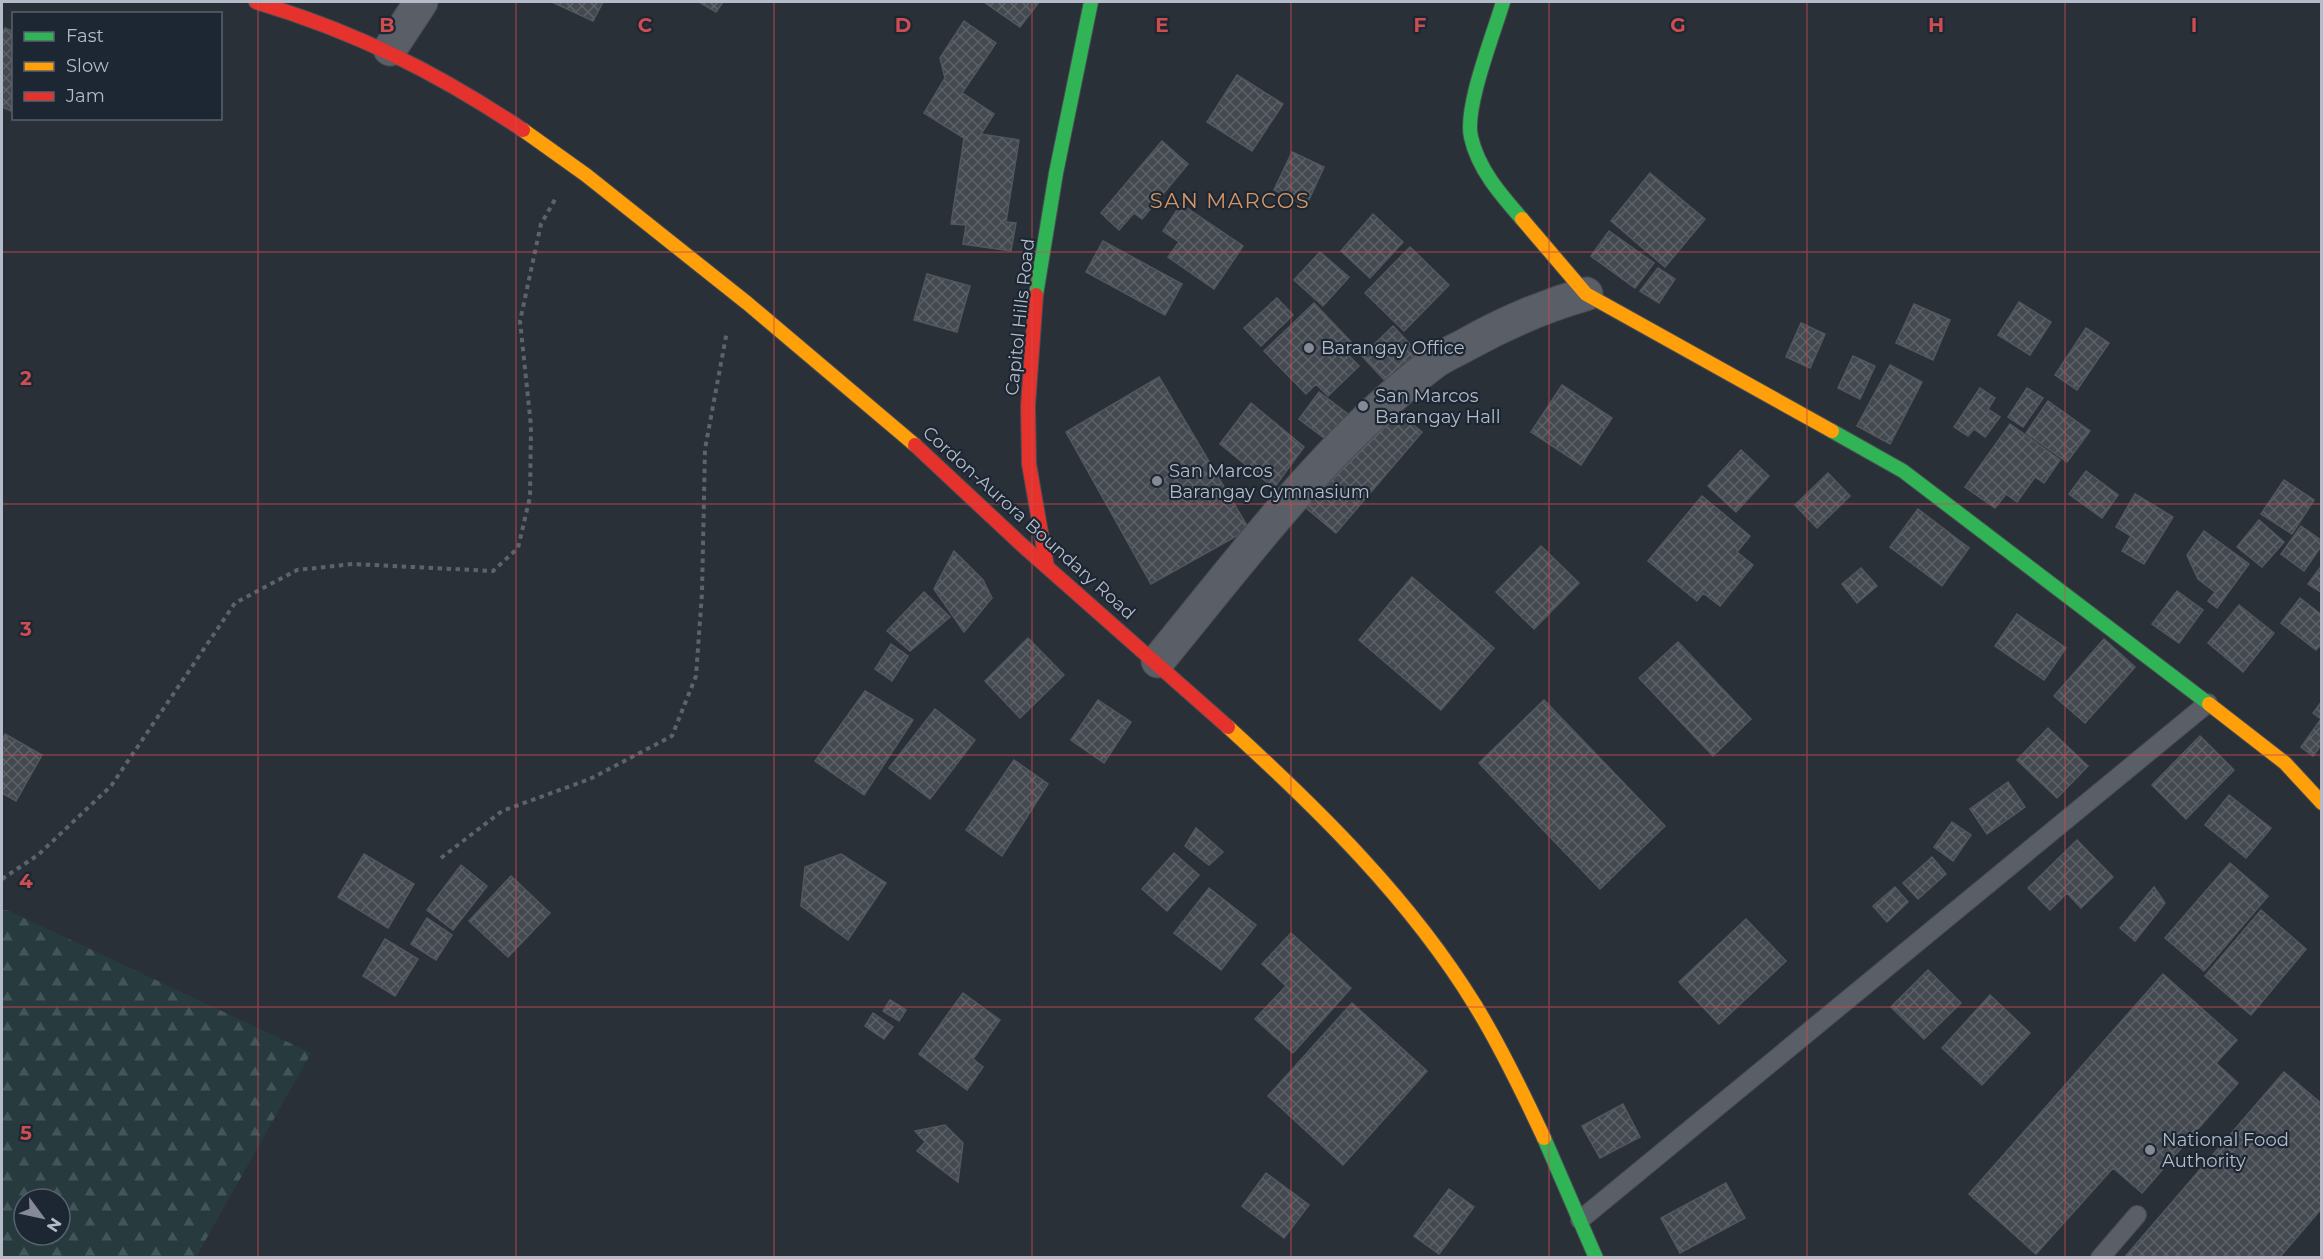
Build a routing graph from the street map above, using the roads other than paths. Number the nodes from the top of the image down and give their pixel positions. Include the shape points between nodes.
1 (256, 2) edge
2 (421, 2) edge
3 (1091, 2) edge
4 (1503, 2) edge
5 (390, 49) junction
6 (1587, 294) junction
7 (1047, 567) junction
8 (1158, 661) junction
9 (2208, 703) junction
10 (2322, 803) edge
11 (2137, 1215) dead end
12 (1580, 1220) junction
13 (1596, 1257) edge
14 (2100, 1257) edge

1 - 5 main road, Cordon-Aurora Boundary Road via 286,9
2 - 5 street
3 - 7 main road, Capitol Hills Road via 1038,279 1029,387 1029,466
4 - 6 main road via 1473,103 1470,135 1480,163 1499,192
5 - 7 main road, Cordon-Aurora Boundary Road via 574,166 853,390
6 - 8 street via 1546,305 1509,321 1426,369 1360,427 1282,511
6 - 9 main road via 1902,471
7 - 8 main road, Cordon-Aurora Boundary Road
8 - 12 main road, Cordon-Aurora Boundary Road via 1374,869 1455,974 1514,1078
9 - 10 main road via 2285,763
9 - 12 lane
11 - 14 lane
12 - 13 main road, Cordon-Aurora Boundary Road

